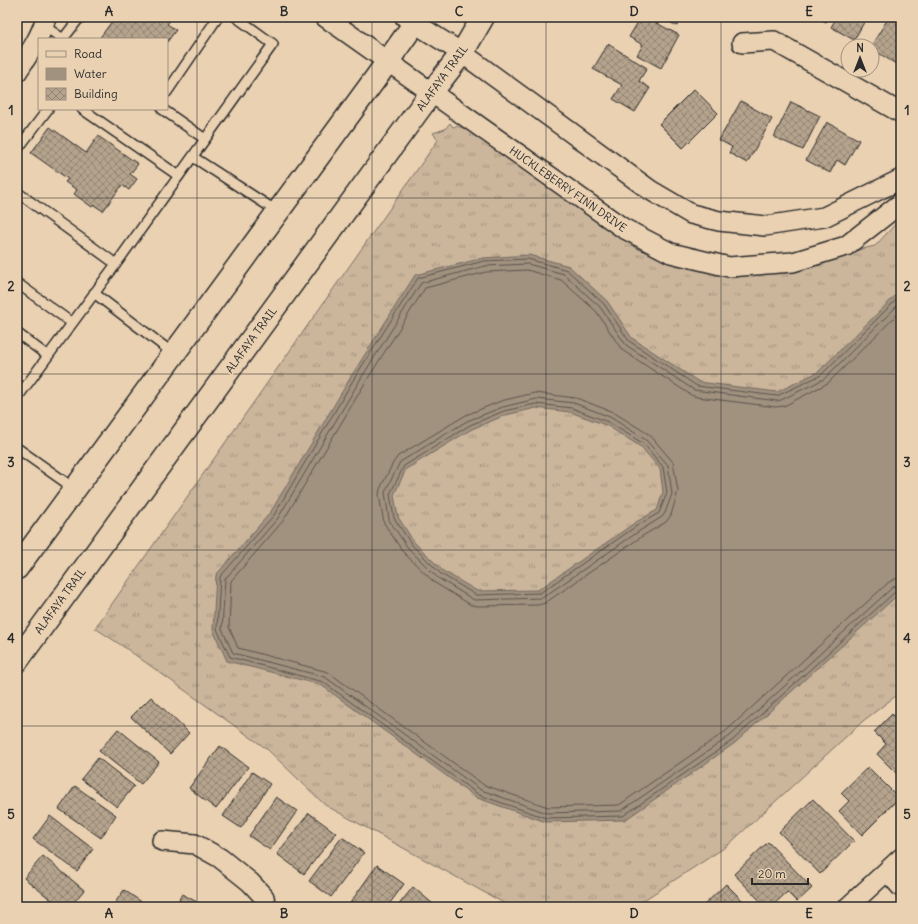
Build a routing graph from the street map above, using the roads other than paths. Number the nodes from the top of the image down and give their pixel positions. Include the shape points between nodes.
1 (80, 17) edge
2 (218, 17) edge
3 (236, 17) edge
4 (325, 17) edge
5 (483, 17) edge
6 (413, 19) edge
7 (45, 21) edge
8 (62, 38) edge
9 (64, 38) edge
10 (742, 43) dead end
11 (462, 53) junction
12 (20, 61) edge
13 (388, 62) junction
14 (168, 91) edge
15 (431, 93) junction
16 (47, 110) edge
17 (83, 110) edge
18 (163, 110) edge
19 (901, 113) edge
20 (205, 139) junction
21 (17, 150) edge
22 (193, 157) junction
23 (179, 176) junction
24 (901, 179) edge
25 (17, 192) edge
26 (901, 203) edge
27 (278, 212) junction
28 (116, 264) junction
29 (17, 283) edge
30 (94, 293) junction
31 (72, 323) junction
32 (17, 333) edge
33 (174, 354) junction
34 (48, 356) junction
35 (17, 398) edge
36 (17, 448) edge
37 (75, 489) junction
38 (17, 568) edge
39 (17, 661) edge
40 (162, 841) dead end
41 (901, 858) edge
42 (887, 871) junction
43 (901, 887) edge
44 (266, 907) edge
45 (848, 907) edge

1 - 9 lane
2 - 14 lane
3 - 20 lane via 273,44
4 - 13 street, HUCKLEBERRY FINN DRIVE
5 - 11 main road, ALAFAYA TRAIL
6 - 11 street
6 - 13 main road
7 - 8 lane
7 - 12 street
10 - 19 street via 774,41
11 - 15 main road, ALAFAYA TRAIL
11 - 24 street via 650,190 691,214 719,221 764,226 824,217
13 - 15 street, HUCKLEBERRY FINN DRIVE
13 - 27 main road
15 - 26 street, HUCKLEBERRY FINN DRIVE via 623,228 671,253 729,267 792,262 846,246
15 - 39 main road, ALAFAYA TRAIL
16 - 21 lane
17 - 23 lane
18 - 20 lane
20 - 22 lane
22 - 23 lane
22 - 27 lane
23 - 28 lane
25 - 28 lane
27 - 33 main road
28 - 30 lane
29 - 31 lane
30 - 31 lane
30 - 33 lane
31 - 34 lane
32 - 34 lane
33 - 37 main road
34 - 35 lane
36 - 37 lane
37 - 38 main road
40 - 44 street via 194,844 220,858 250,882 264,897
41 - 42 street
42 - 43 street
42 - 45 street

